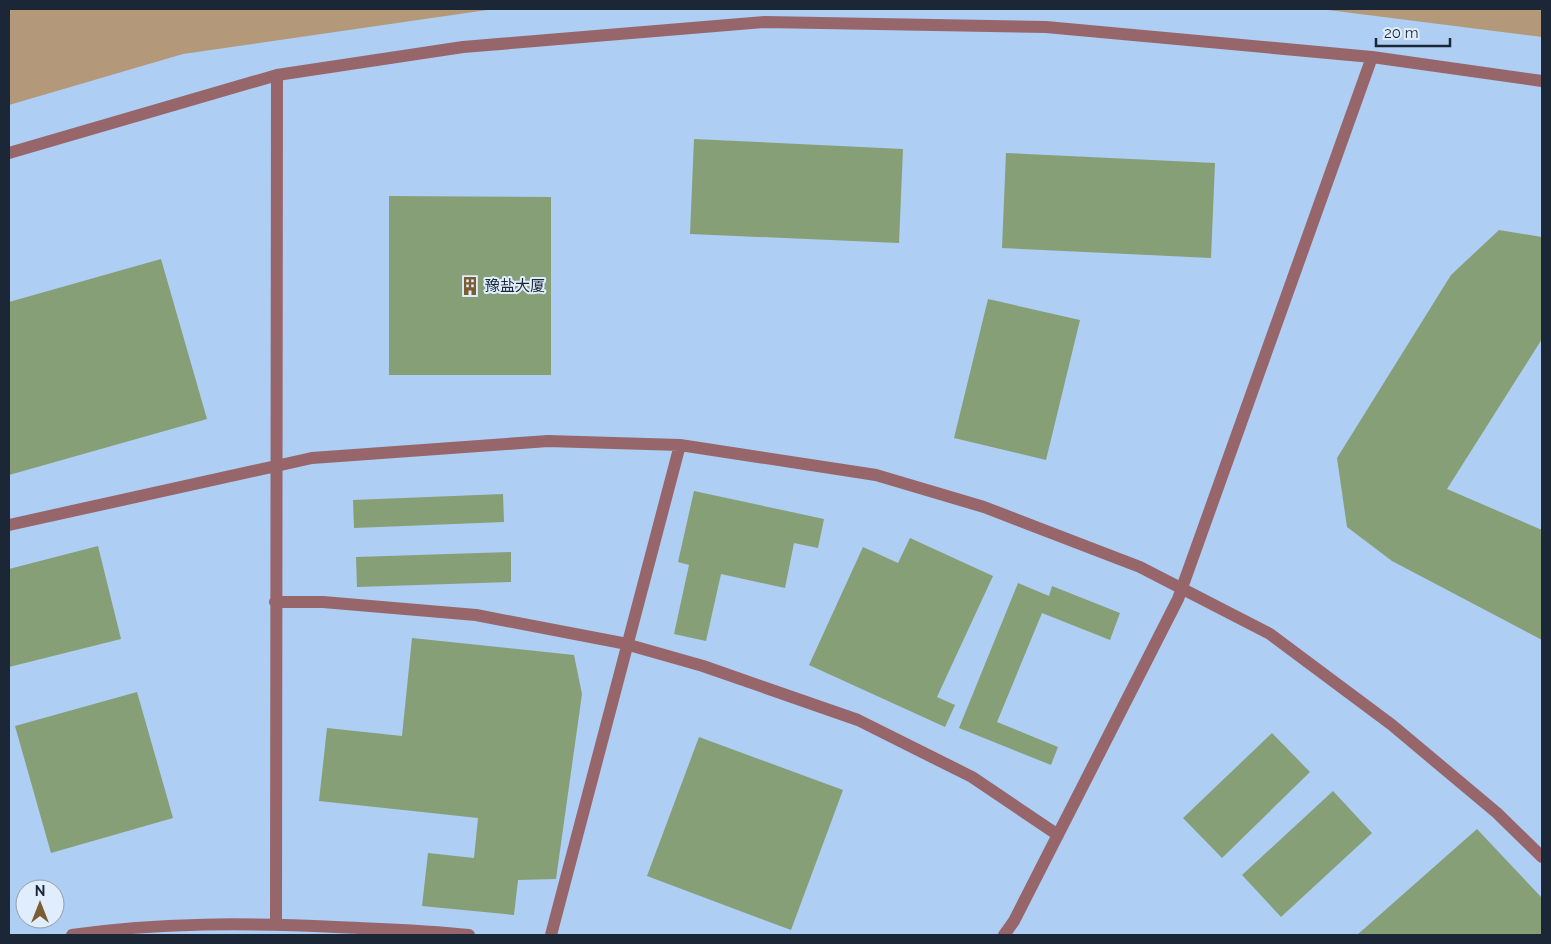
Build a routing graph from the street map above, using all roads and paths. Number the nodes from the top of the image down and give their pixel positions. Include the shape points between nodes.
1 (1372, 57) junction
2 (276, 74) junction
3 (1542, 82) edge
4 (9, 153) edge
5 (680, 445) junction
6 (276, 466) junction
7 (9, 526) edge
8 (1182, 588) junction
9 (275, 602) junction
10 (627, 644) junction
11 (1058, 835) junction
12 (1542, 857) edge
13 (276, 925) junction
14 (72, 935) edge
15 (469, 935) edge
16 (551, 935) edge
17 (1004, 935) edge

1 - 2 street via 1046,27 765,22 463,47
1 - 3 street
1 - 8 street
2 - 4 street
2 - 6 street
5 - 6 street via 548,441 312,458
5 - 8 street via 876,475 984,507 1140,567
5 - 10 street
6 - 7 street
6 - 9 street
8 - 11 street
8 - 12 street via 1270,634 1392,725 1497,813
9 - 10 street via 323,602 476,615
9 - 13 street
10 - 11 street via 704,666 858,720 972,778
10 - 16 street
11 - 17 street
13 - 14 street via 166,926
13 - 15 street

